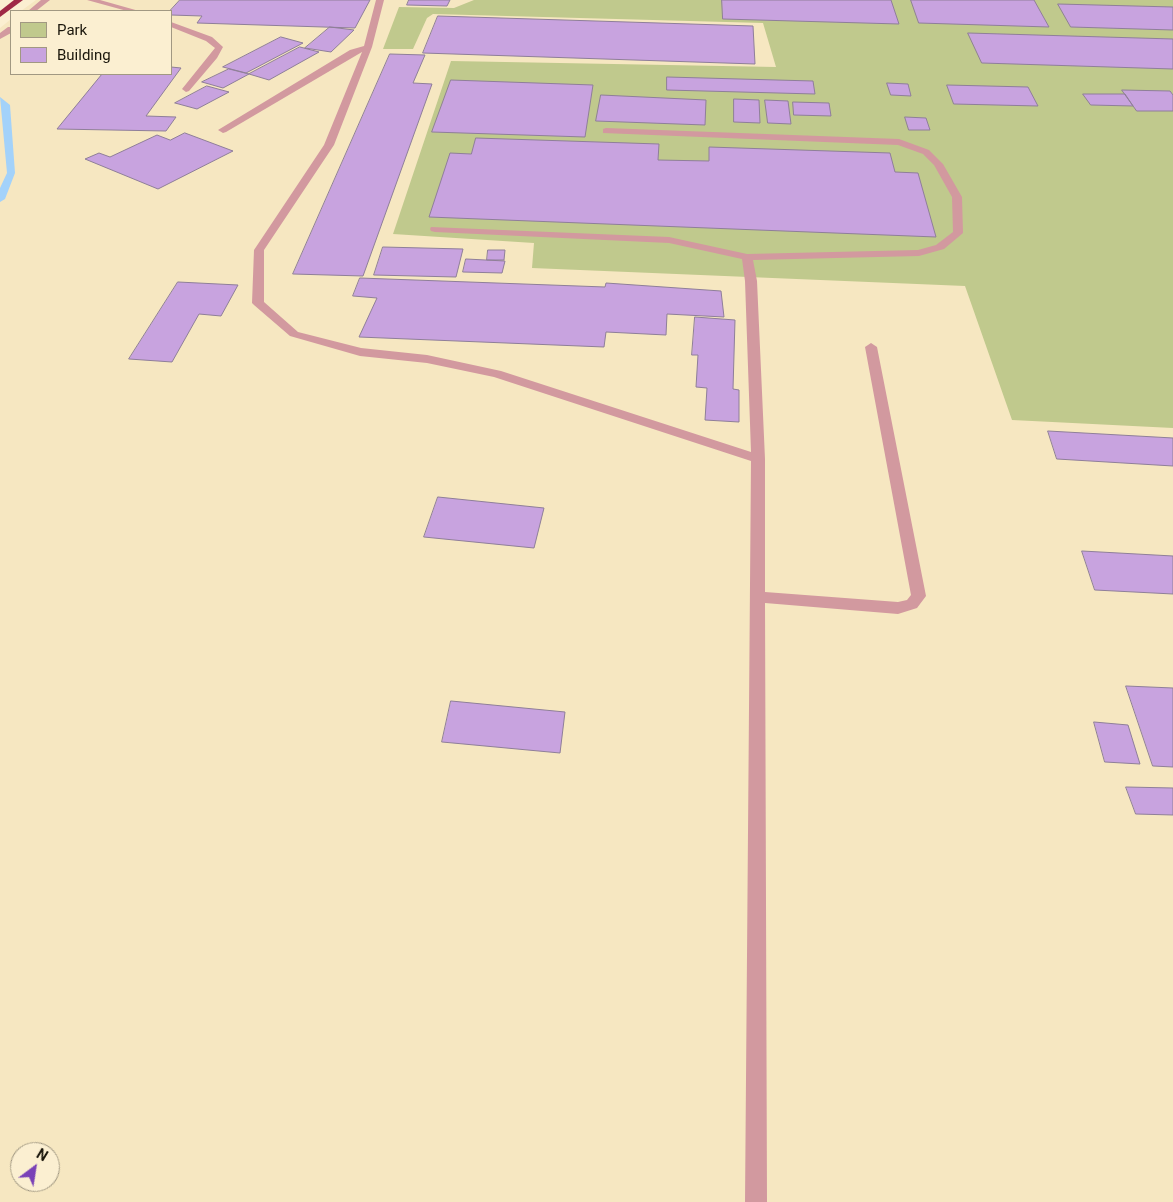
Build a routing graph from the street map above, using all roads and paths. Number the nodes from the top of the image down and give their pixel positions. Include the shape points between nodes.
1 (20, 0) edge
2 (46, 0) edge
3 (91, 0) edge
4 (380, 0) edge
5 (33, 10) edge
6 (131, 10) edge
7 (0, 16) edge
8 (172, 24) edge
9 (368, 47) junction
10 (186, 89) dead end
11 (223, 130) dead end
12 (606, 131) dead end
13 (435, 229) dead end
14 (747, 257) junction
15 (871, 347) dead end
16 (758, 459) junction
17 (758, 597) junction
18 (756, 1202) edge

1 - 7 highway
2 - 5 lane
3 - 6 lane
4 - 9 lane
8 - 10 lane via 219,46
9 - 11 lane via 353,52
9 - 16 lane via 329,145 259,250 258,303 294,334 360,352 427,359 497,374
12 - 14 lane via 899,142 926,152 938,164 957,197 958,233 940,247 919,253
13 - 14 lane via 669,240
14 - 16 lane
15 - 17 lane via 919,596 912,604 898,608
16 - 17 lane
17 - 18 lane

